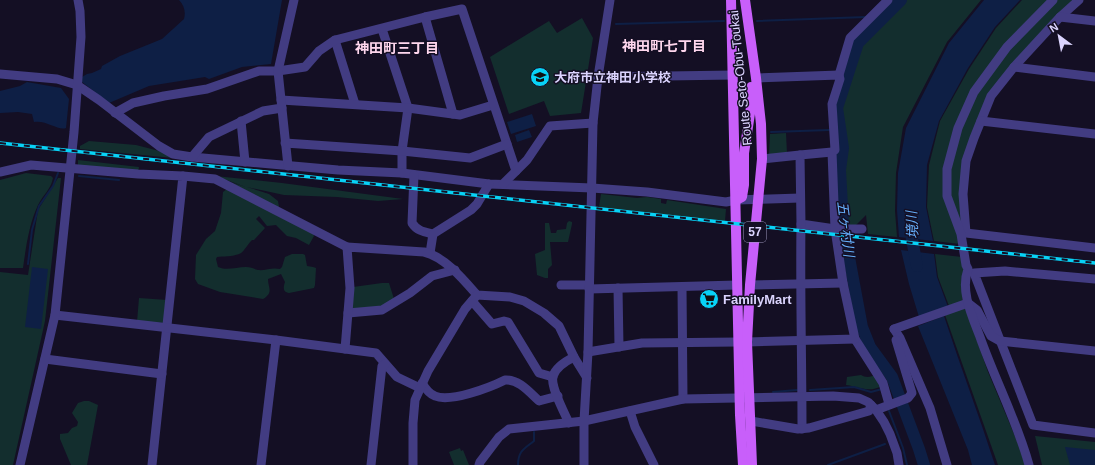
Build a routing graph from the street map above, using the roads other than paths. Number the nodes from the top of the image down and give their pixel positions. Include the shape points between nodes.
1 (78, 0) edge
2 (294, 0) edge
3 (610, 0) edge
4 (731, 0) edge
5 (745, 0) edge
6 (888, 0) edge
7 (1053, 0) edge
8 (1079, 0) edge
9 (461, 4) edge
10 (425, 17) junction
11 (1060, 17) junction
12 (1095, 20) edge
13 (382, 29) junction
14 (335, 40) junction
15 (751, 46) junction
16 (1014, 67) junction
17 (278, 71) junction
18 (0, 74) edge
19 (734, 75) junction
20 (839, 75) junction
21 (598, 77) junction
22 (1095, 77) edge
23 (756, 78) junction
24 (77, 86) junction
25 (281, 104) junction
26 (355, 104) junction
27 (493, 105) junction
28 (408, 108) junction
29 (115, 113) junction
30 (452, 114) junction
31 (241, 121) junction
32 (981, 121) junction
33 (593, 123) junction
34 (1095, 134) edge
35 (285, 144) junction
36 (507, 144) junction
37 (402, 152) junction
38 (832, 152) junction
39 (800, 155) junction
40 (192, 157) junction
41 (762, 159) junction
42 (246, 162) junction
43 (288, 166) junction
44 (71, 168) junction
45 (516, 171) junction
46 (0, 172) edge
47 (402, 173) junction
48 (414, 175) junction
49 (183, 176) junction
50 (489, 184) junction
51 (503, 184) junction
52 (592, 188) junction
53 (800, 198) junction
54 (736, 200) junction
55 (758, 200) junction
56 (801, 224) junction
57 (836, 229) junction
58 (862, 229) dead end
59 (434, 234) junction
60 (964, 234) junction
61 (347, 247) junction
62 (1095, 248) edge
63 (430, 253) junction
64 (455, 270) junction
65 (971, 271) junction
66 (1095, 279) edge
67 (843, 283) junction
68 (800, 284) junction
69 (737, 285) junction
70 (750, 285) junction
71 (561, 286) dead end
72 (682, 286) junction
73 (589, 287) junction
74 (618, 288) junction
75 (474, 298) junction
76 (968, 302) junction
77 (348, 312) junction
78 (55, 315) junction
79 (167, 328) junction
80 (894, 329) junction
81 (855, 339) junction
82 (276, 340) junction
83 (802, 340) junction
84 (1000, 341) junction
85 (742, 342) junction
86 (683, 343) junction
87 (620, 347) junction
88 (345, 349) junction
89 (1095, 351) edge
90 (588, 352) junction
91 (574, 357) junction
92 (45, 359) junction
93 (385, 364) junction
94 (162, 374) junction
95 (553, 377) junction
96 (587, 378) junction
97 (421, 385) junction
98 (558, 396) junction
99 (802, 396) junction
100 (744, 398) junction
101 (683, 399) junction
102 (890, 404) junction
103 (874, 408) junction
104 (630, 411) junction
105 (584, 421) junction
106 (751, 421) junction
107 (569, 423) junction
108 (802, 429) junction
109 (1095, 433) edge
110 (20, 465) edge
111 (152, 465) edge
112 (261, 465) edge
113 (371, 465) edge
114 (413, 465) edge
115 (479, 465) edge
116 (584, 465) edge
117 (654, 465) edge
118 (743, 465) edge
119 (752, 465) edge
120 (899, 465) edge
121 (947, 465) edge
122 (1029, 465) edge

1 - 24 street via 81,37
2 - 17 street
3 - 21 street
4 - 19 main road, Route Seto-Obu-Toukai / 57
5 - 15 main road, Route Seto-Obu-Toukai / 57
6 - 20 street via 850,38
7 - 60 street via 1007,47 974,92 958,128 947,169 947,196
8 - 11 street
9 - 10 street
9 - 27 street
10 - 13 street
10 - 30 street
11 - 12 street
11 - 16 street
13 - 14 street
13 - 28 street
14 - 17 street via 319,51 305,67
14 - 26 street
15 - 23 main road, Route Seto-Obu-Toukai / 57
15 - 54 main road, 57 via 751,107 744,153 744,184 742,196
16 - 22 street
16 - 32 street via 991,96
17 - 25 street
17 - 29 street via 259,71 207,89 133,103
18 - 24 street via 58,79
19 - 21 street
19 - 54 main road, Route Seto-Obu-Toukai / 57
20 - 23 street
20 - 38 street via 832,104 835,150
21 - 33 street
23 - 41 main road, Route Seto-Obu-Toukai / 57
24 - 29 street
24 - 44 street
25 - 26 street
25 - 31 street
25 - 35 street
26 - 28 street
27 - 30 street via 460,115
27 - 36 street
28 - 30 street
28 - 37 street
29 - 40 street via 159,146 173,154
31 - 40 street via 209,137
31 - 42 street
32 - 34 street
32 - 60 street via 966,162
33 - 45 street via 550,126 527,160
33 - 52 street
35 - 37 street
35 - 43 street
36 - 37 street via 470,158
36 - 45 street
37 - 47 street
38 - 39 street
38 - 57 street
39 - 41 street
39 - 53 street
40 - 42 street
41 - 55 main road, Route Seto-Obu-Toukai / 57
42 - 43 street
43 - 47 street
44 - 46 street via 31,165
44 - 49 street
44 - 78 street
45 - 51 street
47 - 48 street
48 - 50 street
48 - 59 street via 412,223 420,230
49 - 61 street via 215,179
49 - 79 street
50 - 51 street
50 - 59 street via 471,210
51 - 52 street
52 - 54 street via 726,202
52 - 73 street
53 - 55 street
53 - 56 street
54 - 55 street
54 - 69 main road, Route Seto-Obu-Toukai / 57
55 - 70 main road, Route Seto-Obu-Toukai / 57
56 - 57 street
56 - 68 street
57 - 58 street
57 - 67 street
59 - 63 street
60 - 62 street
60 - 65 street via 966,265
61 - 63 street
61 - 77 street via 350,288
63 - 64 street
64 - 75 street
64 - 77 street via 432,276 382,310
65 - 66 street via 1006,271
65 - 76 street via 965,276
65 - 84 street
67 - 68 street
67 - 81 street
68 - 70 street
68 - 83 street
69 - 72 street
69 - 85 main road, Route Seto-Obu-Toukai / 57
70 - 85 main road, Route Seto-Obu-Toukai / 57
71 - 73 street
72 - 74 street
72 - 86 street
73 - 74 street
73 - 90 street
74 - 87 street
75 - 91 street via 510,297 524,301 559,326
75 - 95 street via 492,324 508,322 539,373
75 - 97 street
76 - 80 street
76 - 84 street via 977,310 991,336
76 - 122 street
77 - 88 street
78 - 79 street
78 - 92 street
79 - 82 street
79 - 94 street
80 - 102 street via 896,344 912,393 908,398
80 - 121 street via 930,408
81 - 83 street
81 - 102 street via 883,383
82 - 88 street
82 - 112 street
83 - 85 street
83 - 99 street
84 - 89 street
84 - 109 street via 1033,425
85 - 86 street
85 - 100 main road, Route Seto-Obu-Toukai / 57
86 - 87 street via 642,343
86 - 101 street
87 - 90 street
88 - 93 street via 376,353
90 - 96 street
91 - 95 street via 562,364
91 - 96 street
92 - 94 street
92 - 110 street
93 - 97 street via 397,377
93 - 113 street via 382,366
94 - 111 street
95 - 98 street
96 - 105 street
97 - 98 street via 436,397 443,398 476,392 509,380 518,383 539,401
97 - 114 street via 415,400
98 - 107 street
99 - 100 street
99 - 103 street via 859,398
99 - 108 street
100 - 101 street
100 - 106 main road, Route Seto-Obu-Toukai / 57
100 - 118 main road, Route Seto-Obu-Toukai / 57
101 - 104 street
102 - 103 street
103 - 108 street
103 - 120 street via 890,434
104 - 105 street
104 - 117 street
105 - 107 street
105 - 116 street
106 - 108 street
106 - 119 main road, Route Seto-Obu-Toukai / 57
107 - 115 street via 510,429 500,437

